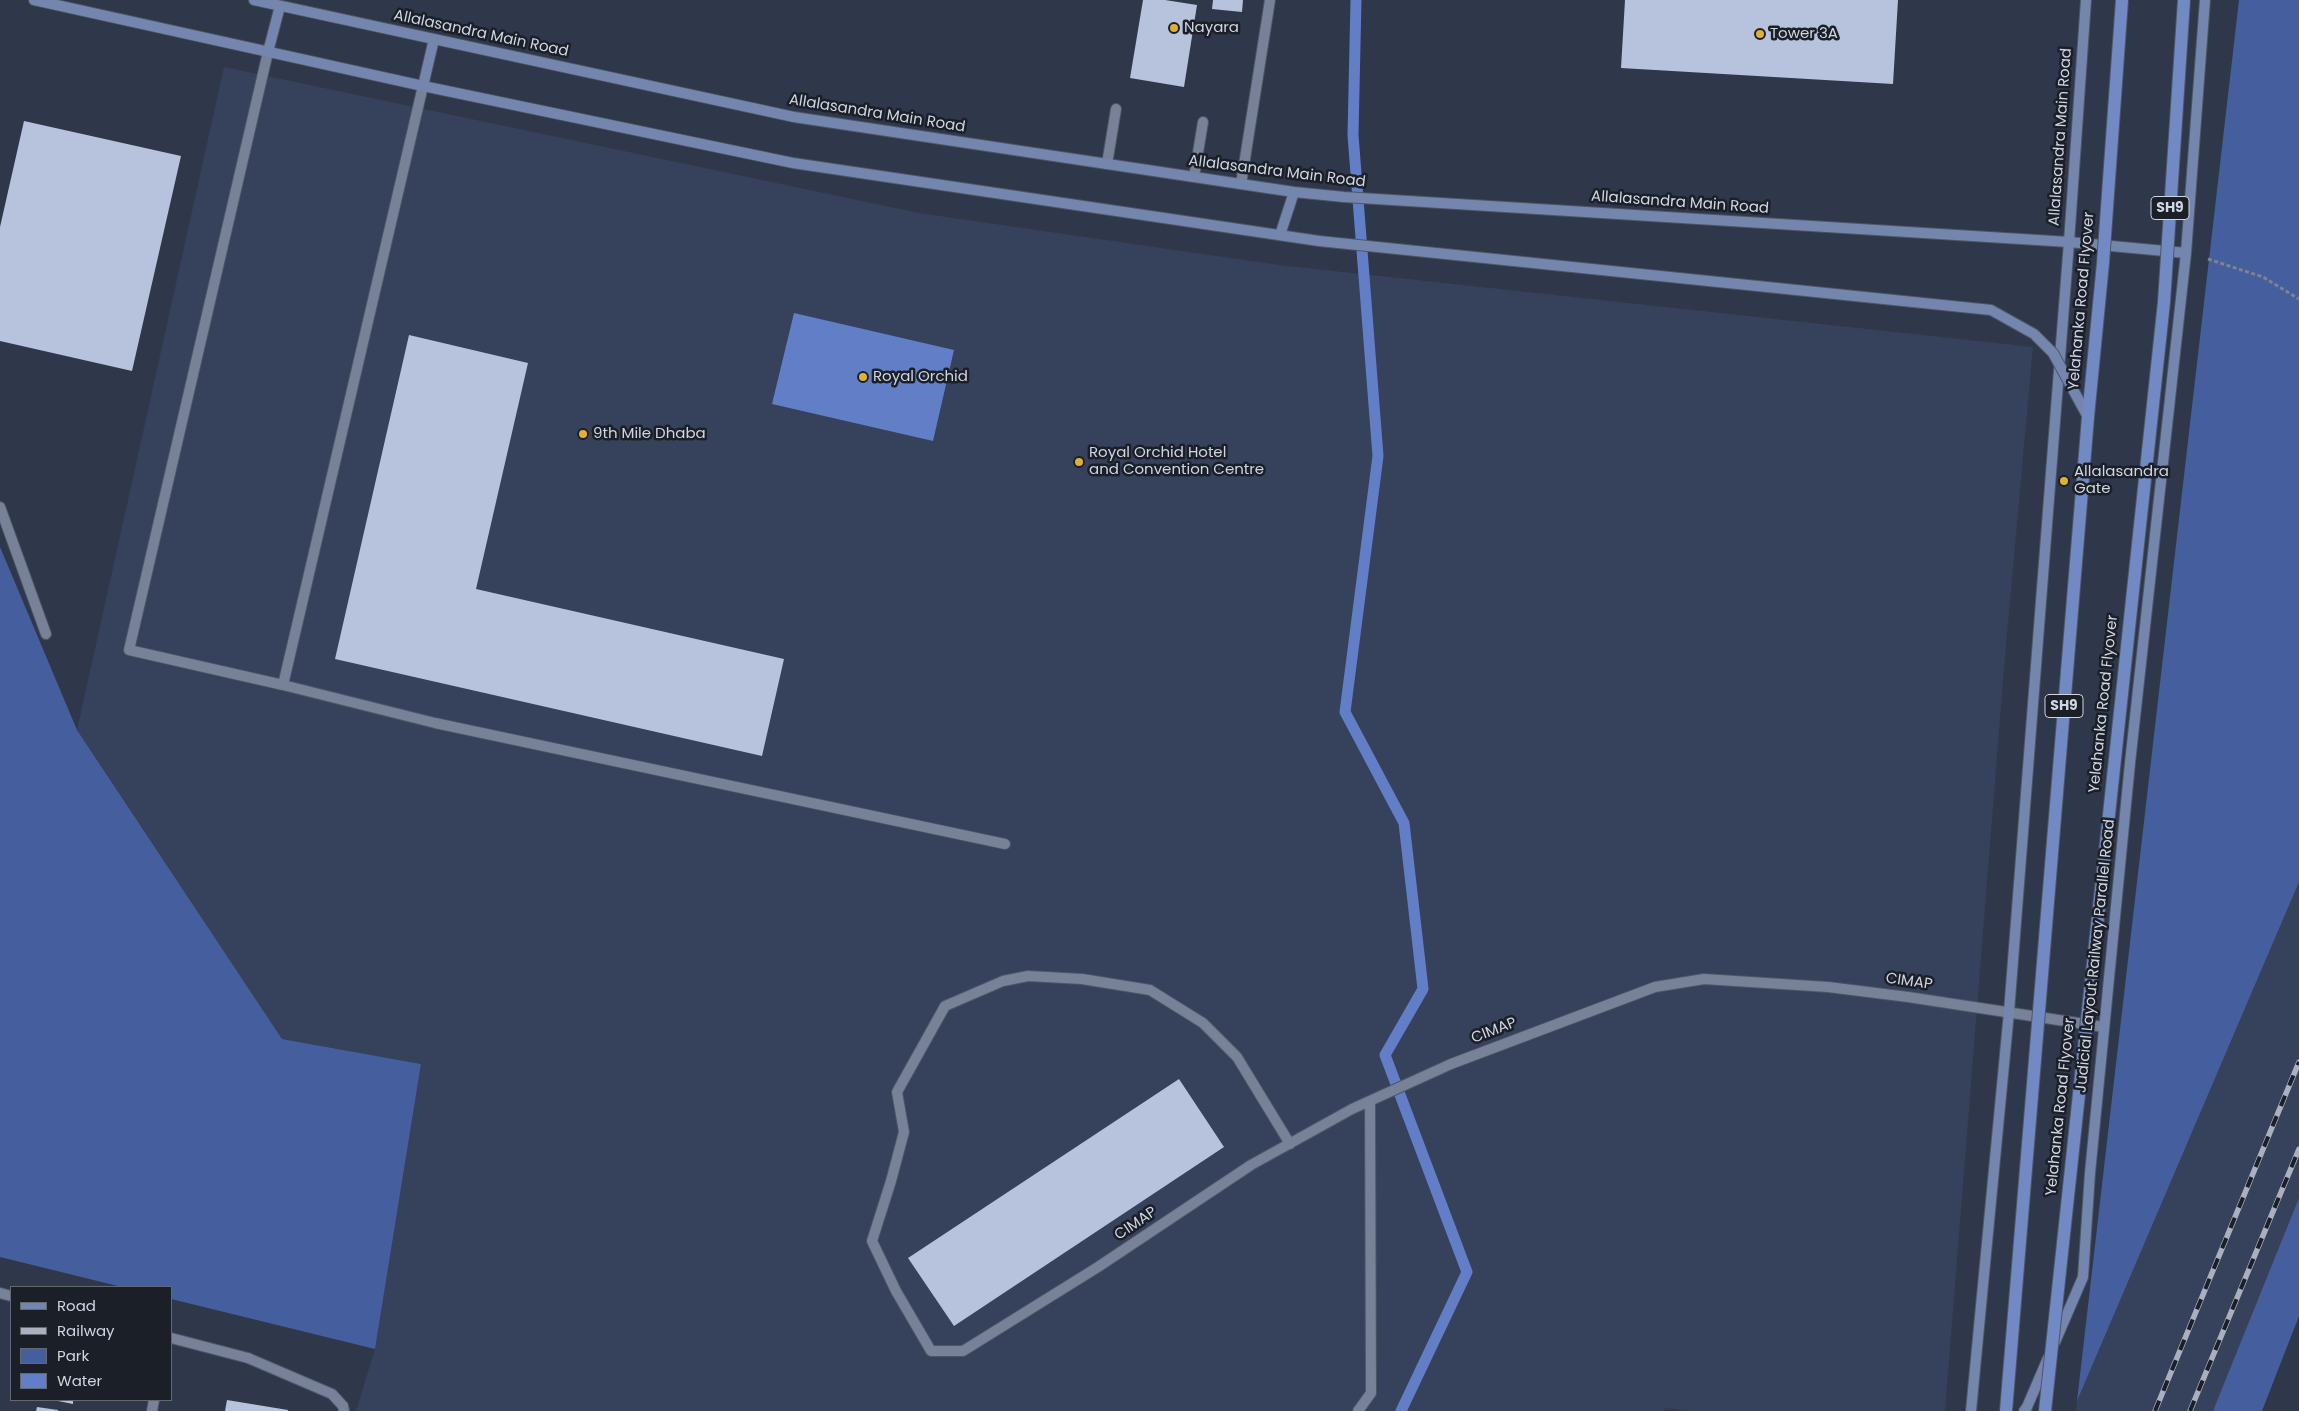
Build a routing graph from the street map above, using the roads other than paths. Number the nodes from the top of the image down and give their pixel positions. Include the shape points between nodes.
1 (34, 0) edge
2 (254, 0) edge
3 (1270, 0) edge
4 (2086, 0) edge
5 (2122, 0) edge
6 (2184, 0) edge
7 (2205, 0) edge
8 (280, 6) junction
9 (434, 39) junction
10 (268, 52) junction
11 (422, 86) junction
12 (1116, 109) dead end
13 (1203, 122) dead end
14 (1107, 164) junction
15 (1194, 177) junction
16 (1241, 184) junction
17 (1294, 192) junction
18 (1280, 235) junction
19 (2069, 242) junction
20 (2186, 253) junction
21 (2088, 417) junction
22 (0, 507) edge
23 (46, 634) dead end
24 (283, 685) junction
25 (1005, 844) dead end
26 (2009, 1012) junction
27 (2104, 1027) junction
28 (1370, 1102) junction
29 (1290, 1144) junction
30 (172, 1338) edge
31 (344, 1411) edge
32 (1358, 1411) edge
33 (1971, 1411) edge
34 (2006, 1411) edge
35 (2024, 1411) edge
36 (2046, 1411) edge

1 - 10 street
2 - 8 street, Allalasandra Main Road
3 - 16 street
4 - 19 street, Allalasandra Main Road
5 - 21 main road, Yelahanka Road Flyover / SH9, bridge
6 - 36 main road, Yelahanka Road Flyover / SH9, bridge via 2164,302
7 - 20 street, Judicial Layout Railway Parallel Road
8 - 9 street, Allalasandra Main Road
8 - 10 street
9 - 11 street
9 - 14 street, Allalasandra Main Road via 794,117
10 - 11 street
10 - 24 street via 129,650
11 - 18 street via 793,164
11 - 24 street
12 - 14 street
13 - 15 street
14 - 15 street, Allalasandra Main Road
15 - 16 street, Allalasandra Main Road
16 - 17 street, Allalasandra Main Road
17 - 18 street
17 - 19 street, Allalasandra Main Road
18 - 21 street, bridge via 1991,310 2034,334 2053,353
19 - 20 street
19 - 26 street
20 - 27 street, Judicial Layout Railway Parallel Road
21 - 34 main road, Yelahanka Road Flyover / SH9, bridge
22 - 23 street
24 - 25 street via 435,723
26 - 27 street, CIMAP
26 - 28 street, CIMAP via 1828,987 1704,979 1655,987 1584,1012 1450,1064
26 - 33 street
27 - 35 street, Judicial Layout Railway Parallel Road via 2083,1277
28 - 29 street, CIMAP
28 - 32 street via 1371,1392
29 - 29 street, CIMAP via 1251,1165 1098,1267 963,1351 931,1351 872,1242 904,1132 897,1092 946,1006 1003,981 1028,976 1082,979 1150,990 1203,1024 1237,1057
30 - 31 street via 248,1358 332,1394

